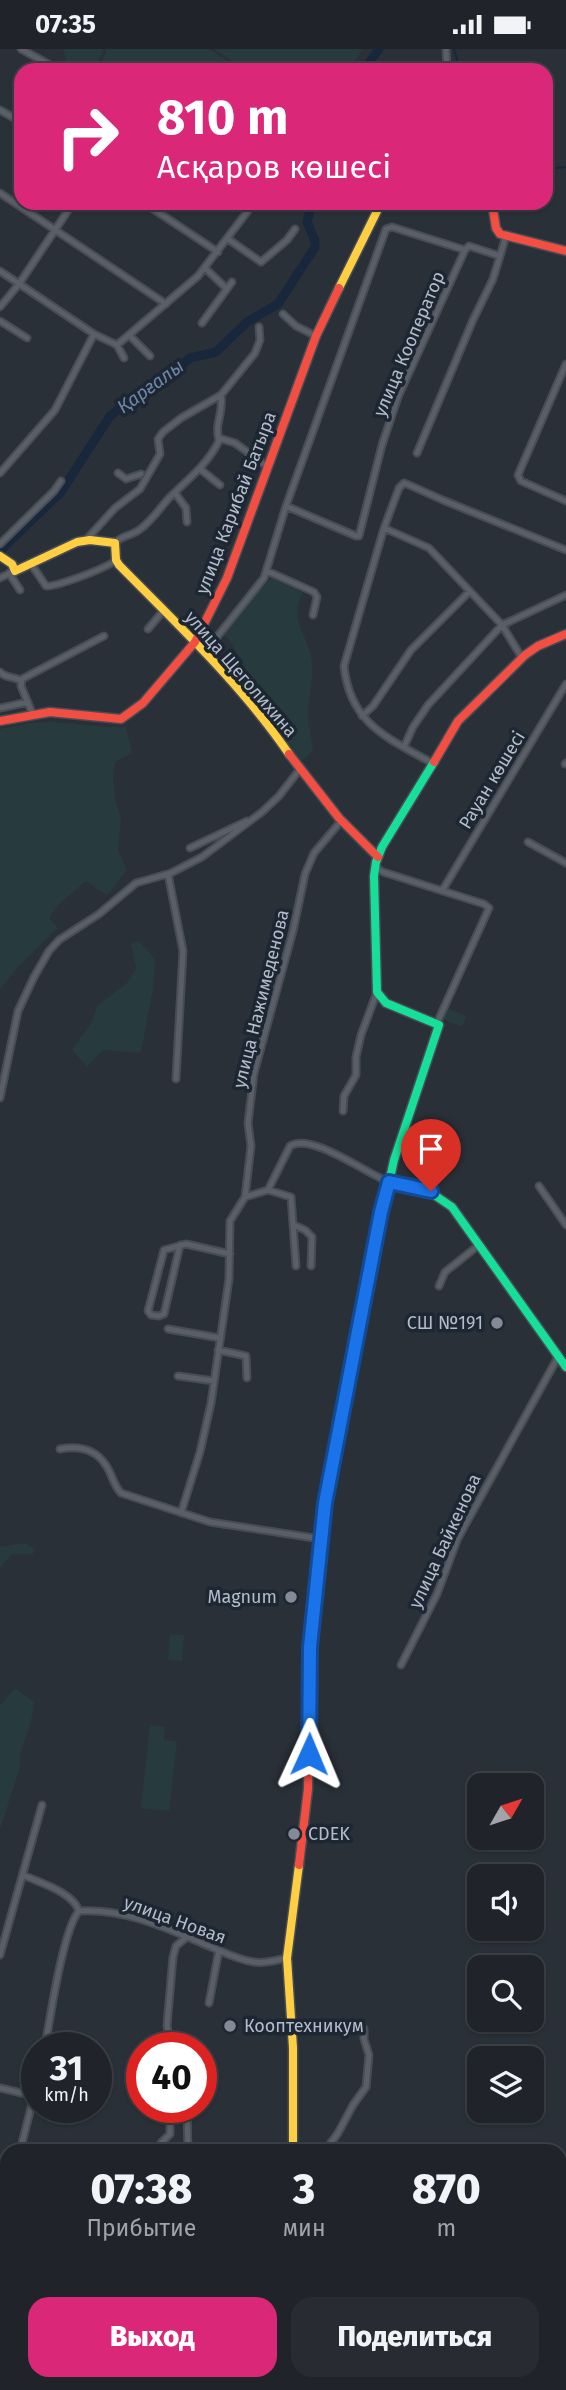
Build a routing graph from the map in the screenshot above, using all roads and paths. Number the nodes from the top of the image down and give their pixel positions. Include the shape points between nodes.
1 (21, 49) edge
2 (46, 63) edge
3 (25, 210) edge
4 (68, 210) edge
5 (155, 210) edge
6 (249, 210) edge
7 (378, 210) edge
8 (493, 210) edge
9 (295, 229) dead end
10 (55, 230) junction
11 (506, 236) junction
12 (228, 239) junction
13 (465, 250) junction
14 (218, 251) junction
15 (566, 251) edge
16 (500, 256) junction
17 (205, 268) junction
18 (0, 271) edge
19 (232, 282) dead end
20 (19, 284) junction
21 (226, 289) junction
22 (166, 304) junction
23 (0, 307) edge
24 (283, 314) dead end
25 (0, 321) edge
26 (202, 323) dead end
27 (259, 327) dead end
28 (98, 335) junction
29 (129, 335) junction
30 (316, 336) junction
31 (27, 338) dead end
32 (117, 345) junction
33 (150, 356) dead end
34 (124, 358) dead end
35 (566, 364) edge
36 (559, 381) junction
37 (566, 384) edge
38 (221, 395) junction
39 (219, 438) junction
40 (417, 453) dead end
41 (268, 467) junction
42 (200, 469) junction
43 (0, 473) edge
44 (118, 473) dead end
45 (142, 474) junction
46 (61, 481) dead end
47 (220, 485) dead end
48 (175, 493) junction
49 (566, 501) edge
50 (286, 506) junction
51 (187, 522) dead end
52 (384, 528) junction
53 (86, 540) junction
54 (115, 543) junction
55 (0, 544) edge
56 (566, 550) edge
57 (0, 556) edge
58 (116, 560) junction
59 (31, 565) junction
60 (267, 571) junction
61 (12, 572) junction
62 (0, 578) edge
63 (20, 590) dead end
64 (470, 591) junction
65 (566, 595) edge
66 (164, 610) junction
67 (313, 615) dead end
68 (502, 625) junction
69 (149, 629) dead end
70 (566, 634) edge
71 (104, 636) dead end
72 (195, 642) junction
73 (205, 652) junction
74 (522, 658) junction
75 (0, 672) edge
76 (21, 681) junction
77 (566, 684) edge
78 (28, 702) junction
79 (0, 708) edge
80 (33, 715) junction
81 (362, 716) junction
82 (0, 721) edge
83 (404, 747) junction
84 (432, 763) junction
85 (300, 769) junction
86 (256, 817) junction
87 (342, 820) junction
88 (528, 842) dead end
89 (190, 849) dead end
90 (378, 857) junction
91 (566, 863) edge
92 (375, 867) junction
93 (168, 874) junction
94 (442, 891) junction
95 (377, 992) junction
96 (438, 1023) junction
97 (176, 1079) dead end
98 (0, 1098) edge
99 (343, 1111) dead end
100 (389, 1182) junction
101 (539, 1186) dead end
102 (268, 1191) junction
103 (245, 1197) junction
104 (294, 1225) junction
105 (566, 1225) edge
106 (180, 1245) junction
107 (479, 1245) junction
108 (230, 1254) junction
109 (296, 1266) dead end
110 (310, 1266) dead end
111 (439, 1286) dead end
112 (168, 1329) dead end
113 (220, 1338) junction
114 (218, 1350) junction
115 (559, 1357) junction
116 (566, 1367) edge
117 (178, 1376) dead end
118 (247, 1378) dead end
119 (214, 1381) junction
120 (60, 1449) dead end
121 (181, 1513) junction
122 (321, 1539) junction
123 (401, 1665) dead end
124 (42, 1805) dead end
125 (23, 1875) junction
126 (79, 1911) junction
127 (187, 1937) junction
128 (219, 1950) junction
129 (0, 1955) edge
130 (286, 1958) junction
131 (209, 2003) dead end
132 (364, 2029) dead end
133 (48, 2032) edge
134 (168, 2032) edge
135 (0, 2088) edge
136 (21, 2093) edge
137 (27, 2123) edge
138 (170, 2123) edge
139 (187, 2123) edge
140 (22, 2144) edge
141 (161, 2144) edge
142 (188, 2144) edge
143 (293, 2144) edge
144 (330, 2144) edge

1 - 2 street
3 - 10 street
4 - 10 street
5 - 14 street
6 - 12 street
7 - 30 street, улица Карибай Батыра
8 - 11 street via 496,231
9 - 12 street via 261,262
10 - 20 street
10 - 22 street
11 - 15 street
11 - 16 street
12 - 14 street
13 - 16 street via 469,246
13 - 50 street via 386,229
13 - 50 street, улица Кооператор via 398,397 359,536
14 - 17 street
16 - 40 street
17 - 21 street
17 - 22 street
18 - 20 street
19 - 21 street
20 - 23 street
20 - 28 street
21 - 26 street
22 - 29 street
24 - 30 street
25 - 31 street
27 - 38 street via 256,353
28 - 32 street
28 - 43 street via 60,404
29 - 32 street
29 - 33 street
30 - 41 street, улица Карибай Батыра
32 - 34 street
35 - 36 street
36 - 37 street
36 - 49 street via 518,478
38 - 39 street
38 - 45 street via 163,432 158,439 160,454
39 - 41 street via 235,443
39 - 42 street
41 - 72 street, улица Карибай Батыра via 228,578
42 - 47 street
42 - 48 street
44 - 45 street via 127,479
45 - 53 street via 140,489
46 - 55 street
48 - 51 street via 186,508
48 - 54 street via 137,532
50 - 60 street
52 - 56 street via 404,483
52 - 64 street via 429,548
52 - 81 street via 344,666
53 - 54 street
53 - 59 street via 51,551
54 - 58 street
57 - 61 street via 12,564
58 - 59 street via 50,587
58 - 66 street, улица Щеголихина
59 - 61 street
60 - 67 street via 314,593
60 - 73 street
61 - 62 street
61 - 63 street
64 - 68 street
64 - 81 street via 411,650
65 - 68 street
66 - 69 street
66 - 72 street, улица Щеголихина
68 - 74 street
68 - 83 street via 428,705
70 - 74 street
71 - 76 street
72 - 73 street, улица Щеголихина
72 - 80 street, улица Карибай Батыра via 143,703 121,719 50,712
73 - 85 street, улица Щеголихина via 267,722
74 - 84 street via 458,721
75 - 76 street
76 - 78 street
77 - 94 street, Рауан көшесі
78 - 79 street
78 - 80 street
80 - 82 street, улица Карибай Батыра
81 - 83 street
83 - 84 street
84 - 90 street
85 - 86 street
85 - 87 street, улица Щеголихина
86 - 89 street
86 - 93 street via 202,857
87 - 90 street, улица Щеголихина
87 - 103 street, улица Нажимеденова via 314,853 305,874 254,1073
88 - 91 street
90 - 92 street
92 - 94 street
92 - 95 street
93 - 97 street via 183,951
93 - 98 street via 136,883 49,951 18,1011
94 - 96 street via 489,908
95 - 96 street via 386,1003
95 - 99 street via 361,1035 356,1076 344,1096
96 - 100 street
100 - 102 street via 300,1142 290,1146
100 - 107 street via 442,1197
100 - 122 street
101 - 105 street
102 - 103 street
102 - 104 street via 290,1197
103 - 108 street, улица Нажимеденова via 230,1221
104 - 109 street
104 - 110 street via 312,1237
106 - 106 street via 162,1252 148,1311 151,1315 164,1314
106 - 108 street
107 - 111 street via 445,1272
107 - 115 street
108 - 113 street, улица Нажимеденова
112 - 113 street
113 - 114 street, улица Нажимеденова
114 - 118 street via 246,1356
114 - 119 street, улица Нажимеденова
115 - 116 street
115 - 123 street, улица Байкенова via 458,1538 437,1594
117 - 119 street
119 - 121 street, улица Нажимеденова via 208,1421
120 - 121 street via 76,1446 93,1453 105,1463 121,1493
121 - 122 street via 210,1522
122 - 130 street via 310,1647 308,1789
124 - 125 street
125 - 126 street via 66,1896
125 - 129 street
126 - 127 street, улица Новая via 119,1913
126 - 133 street via 64,1949
127 - 128 street, улица Новая
127 - 134 street via 176,1946 173,1957
128 - 130 street, улица Новая via 256,1963
128 - 131 street
130 - 143 street via 293,2048
132 - 144 street via 369,2055 366,2087
135 - 136 street
137 - 140 street
138 - 141 street via 170,2134
139 - 142 street

